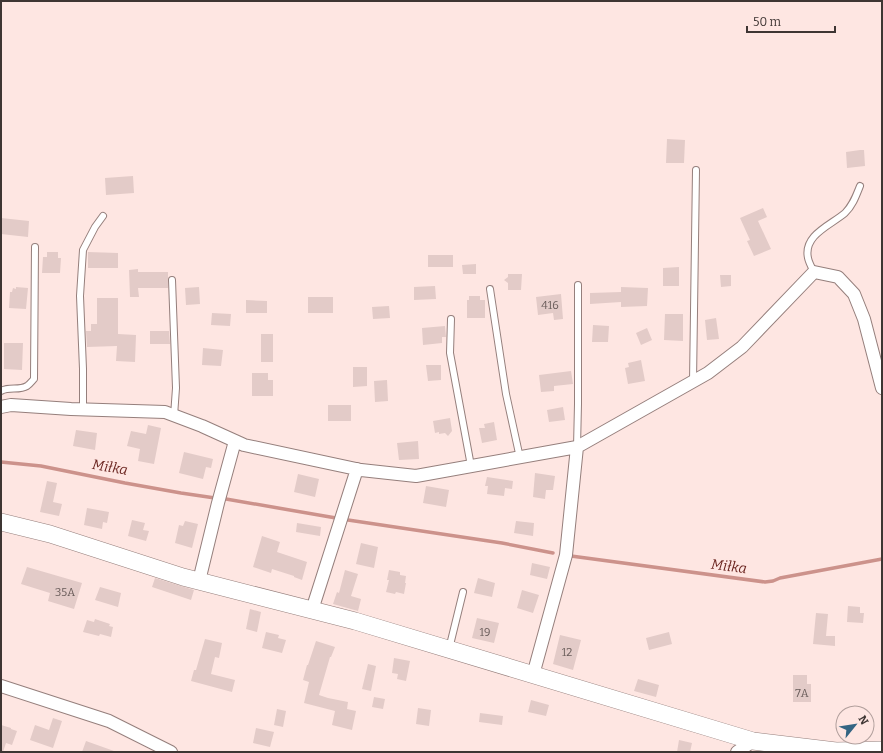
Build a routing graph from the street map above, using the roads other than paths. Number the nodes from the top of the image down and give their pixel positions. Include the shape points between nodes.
1 (696, 170) dead end
2 (860, 186) dead end
3 (103, 216) dead end
4 (35, 247) dead end
5 (814, 272) junction
6 (172, 280) dead end
7 (578, 285) dead end
8 (490, 289) dead end
9 (451, 319) dead end
10 (693, 382) junction
11 (882, 388) edge
12 (1, 391) edge
13 (1, 407) edge
14 (83, 409) junction
15 (174, 416) junction
16 (235, 441) junction
17 (577, 447) junction
18 (520, 458) junction
19 (471, 466) junction
20 (357, 470) junction
21 (1, 522) edge
22 (199, 581) junction
23 (463, 592) dead end
24 (312, 610) junction
25 (449, 650) junction
26 (533, 675) junction
27 (1, 686) edge
28 (753, 741) junction
29 (882, 750) edge
30 (171, 752) edge
31 (737, 752) edge

1 - 10 lane
2 - 5 lane via 855,200 845,212 816,233 808,246 808,258
3 - 14 lane via 83,250 80,296
4 - 12 lane via 34,379 28,386 5,388
5 - 10 street via 742,347
5 - 11 street via 838,277 854,294 864,319
6 - 15 lane via 176,388
7 - 17 lane
8 - 18 lane via 506,394
9 - 19 lane via 450,353
10 - 17 street
13 - 14 street via 11,405
14 - 15 street via 164,412
15 - 16 street
16 - 20 street
16 - 22 street
17 - 18 street
17 - 26 street via 566,555
18 - 19 street
19 - 20 street via 416,476
20 - 24 street
21 - 22 street via 50,534
22 - 24 street
23 - 25 lane
24 - 25 street
25 - 26 street
26 - 28 street
27 - 30 street via 110,721
28 - 29 street via 836,751
28 - 31 street

